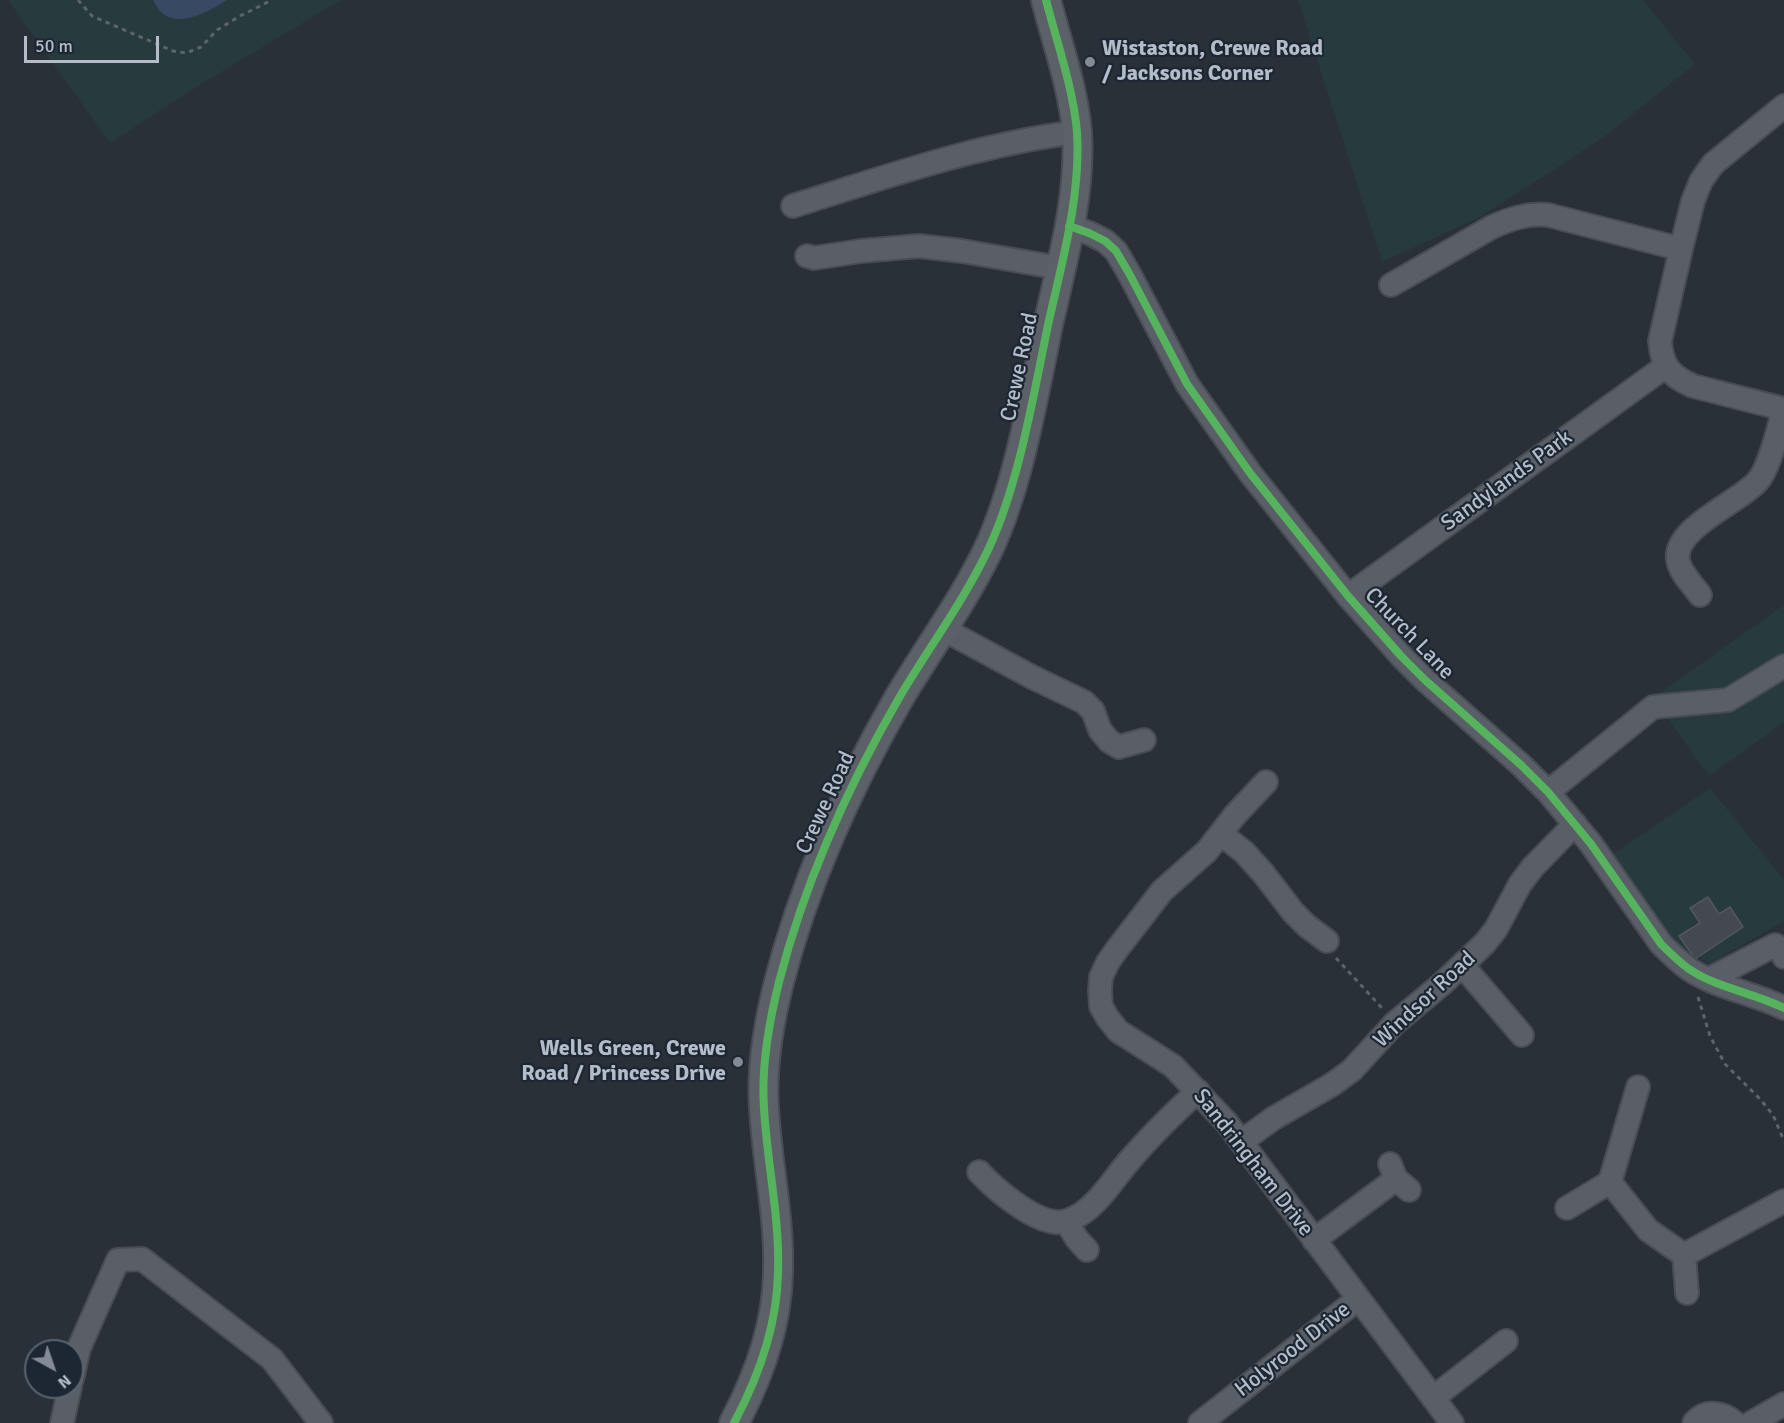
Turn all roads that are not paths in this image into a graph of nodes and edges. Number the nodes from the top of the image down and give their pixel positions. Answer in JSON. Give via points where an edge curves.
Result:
{"nodes":[{"id":1,"x":1046,"y":0,"type":"edge"},
{"id":2,"x":1784,"y":106,"type":"edge"},
{"id":3,"x":1077,"y":132,"type":"junction"},
{"id":4,"x":793,"y":206,"type":"dead end"},
{"id":5,"x":1069,"y":226,"type":"junction"},
{"id":6,"x":1681,"y":249,"type":"junction"},
{"id":7,"x":807,"y":256,"type":"dead end"},
{"id":8,"x":1060,"y":268,"type":"junction"},
{"id":9,"x":1391,"y":285,"type":"dead end"},
{"id":10,"x":1666,"y":366,"type":"junction"},
{"id":11,"x":1784,"y":409,"type":"edge"},
{"id":12,"x":1700,"y":595,"type":"dead end"},
{"id":13,"x":1348,"y":597,"type":"junction"},
{"id":14,"x":943,"y":629,"type":"junction"},
{"id":15,"x":1784,"y":666,"type":"edge"},
{"id":16,"x":1144,"y":740,"type":"dead end"},
{"id":17,"x":1266,"y":783,"type":"dead end"},
{"id":18,"x":1548,"y":792,"type":"junction"},
{"id":19,"x":1575,"y":824,"type":"junction"},
{"id":20,"x":1221,"y":834,"type":"junction"},
{"id":21,"x":1327,"y":941,"type":"road end"},
{"id":22,"x":1784,"y":957,"type":"edge"},
{"id":23,"x":1462,"y":965,"type":"junction"},
{"id":24,"x":1700,"y":974,"type":"junction"},
{"id":25,"x":1784,"y":1008,"type":"edge"},
{"id":26,"x":1522,"y":1035,"type":"dead end"},
{"id":27,"x":1638,"y":1087,"type":"dead end"},
{"id":28,"x":1198,"y":1091,"type":"junction"},
{"id":29,"x":1242,"y":1141,"type":"junction"},
{"id":30,"x":979,"y":1172,"type":"dead end"},
{"id":31,"x":1398,"y":1178,"type":"dead end"},
{"id":32,"x":1611,"y":1182,"type":"junction"},
{"id":33,"x":1784,"y":1201,"type":"edge"},
{"id":34,"x":1567,"y":1208,"type":"dead end"},
{"id":35,"x":1066,"y":1221,"type":"junction"},
{"id":36,"x":1314,"y":1240,"type":"junction"},
{"id":37,"x":1088,"y":1250,"type":"dead end"},
{"id":38,"x":1684,"y":1255,"type":"junction"},
{"id":39,"x":1687,"y":1293,"type":"dead end"},
{"id":40,"x":1358,"y":1299,"type":"junction"},
{"id":41,"x":83,"y":1339,"type":"edge"},
{"id":42,"x":1509,"y":1340,"type":"dead end"},
{"id":43,"x":1433,"y":1398,"type":"junction"},
{"id":44,"x":67,"y":1399,"type":"edge"},
{"id":45,"x":1784,"y":1404,"type":"edge"},
{"id":46,"x":62,"y":1423,"type":"edge"},
{"id":47,"x":321,"y":1423,"type":"edge"},
{"id":48,"x":734,"y":1423,"type":"edge"},
{"id":49,"x":1200,"y":1423,"type":"edge"},
{"id":50,"x":1452,"y":1423,"type":"edge"},
{"id":51,"x":1694,"y":1423,"type":"edge"},
{"id":52,"x":1735,"y":1423,"type":"edge"},
{"id":53,"x":1751,"y":1423,"type":"edge"}],
"edges":[{"from":1,"to":3,"type":"main road","name":"Crewe Road"},
{"from":2,"to":6,"type":"street","via":[[1706,172],[1696,191]]},
{"from":3,"to":4,"type":"street","via":[[967,153]]},
{"from":3,"to":5,"type":"main road","name":"Crewe Road"},
{"from":5,"to":8,"type":"main road","name":"Crewe Road"},
{"from":5,"to":13,"type":"street","name":"Church Lane","via":[[1089,233],[1116,251],[1193,393],[1256,481]]},
{"from":6,"to":9,"type":"street","via":[[1536,214],[1492,227]]},
{"from":6,"to":10,"type":"street","via":[[1660,341]]},
{"from":7,"to":8,"type":"street","via":[[919,246]]},
{"from":8,"to":14,"type":"main road","name":"Crewe Road","via":[[1003,510],[989,548]]},
{"from":10,"to":11,"type":"street","via":[[1676,378],[1693,386]]},
{"from":10,"to":13,"type":"street","name":"Sandylands Park"},
{"from":11,"to":12,"type":"street","via":[[1766,469],[1757,482],[1691,531],[1680,545],[1680,567]]},
{"from":13,"to":18,"type":"street","name":"Church Lane","via":[[1401,657]]},
{"from":14,"to":16,"type":"street","via":[[1084,702],[1093,711],[1100,730],[1119,747]]},
{"from":14,"to":48,"type":"main road","name":"Crewe Road","via":[[840,808],[793,930],[770,1023],[764,1070],[763,1105],[777,1241],[775,1307],[760,1367]]},
{"from":15,"to":18,"type":"street","via":[[1728,700],[1653,707]]},
{"from":17,"to":20,"type":"street","name":"Sandringham Drive"},
{"from":18,"to":19,"type":"street","name":"Church Lane"},
{"from":19,"to":23,"type":"street","name":"Windsor Road","via":[[1533,867],[1496,929]]},
{"from":19,"to":24,"type":"street","name":"Church Lane","via":[[1661,944]]},
{"from":20,"to":21,"type":"street","via":[[1251,859],[1293,912]]},
{"from":20,"to":28,"type":"street","name":"Sandringham Drive","via":[[1207,852],[1162,891],[1101,977],[1101,1006],[1118,1030],[1173,1066]]},
{"from":22,"to":24,"type":"street","via":[[1775,945]]},
{"from":23,"to":26,"type":"street"},
{"from":23,"to":29,"type":"street","name":"Windsor Road","via":[[1333,1084]]},
{"from":24,"to":25,"type":"street","name":"Church Lane"},
{"from":27,"to":32,"type":"street"},
{"from":28,"to":29,"type":"street","name":"Sandringham Drive"},
{"from":28,"to":35,"type":"street","via":[[1140,1148],[1094,1203]]},
{"from":29,"to":36,"type":"street","name":"Sandringham Drive"},
{"from":30,"to":35,"type":"street","via":[[1013,1202],[1037,1216],[1054,1222]]},
{"from":31,"to":36,"type":"street"},
{"from":32,"to":34,"type":"street"},
{"from":32,"to":38,"type":"street","via":[[1648,1230]]},
{"from":33,"to":38,"type":"street"},
{"from":35,"to":37,"type":"street"},
{"from":36,"to":40,"type":"street","name":"Sandringham Drive"},
{"from":38,"to":39,"type":"street"},
{"from":40,"to":43,"type":"street","name":"Sandringham Drive"},
{"from":40,"to":49,"type":"street","name":"Holyrood Drive"},
{"from":41,"to":47,"type":"street","via":[[118,1260],[142,1259],[272,1359]]},
{"from":42,"to":43,"type":"street"},
{"from":43,"to":50,"type":"street","name":"Sandringham Drive"},
{"from":44,"to":46,"type":"street"},
{"from":45,"to":53,"type":"street"},
{"from":51,"to":52,"type":"street","via":[[1706,1414],[1724,1415]]}]}
